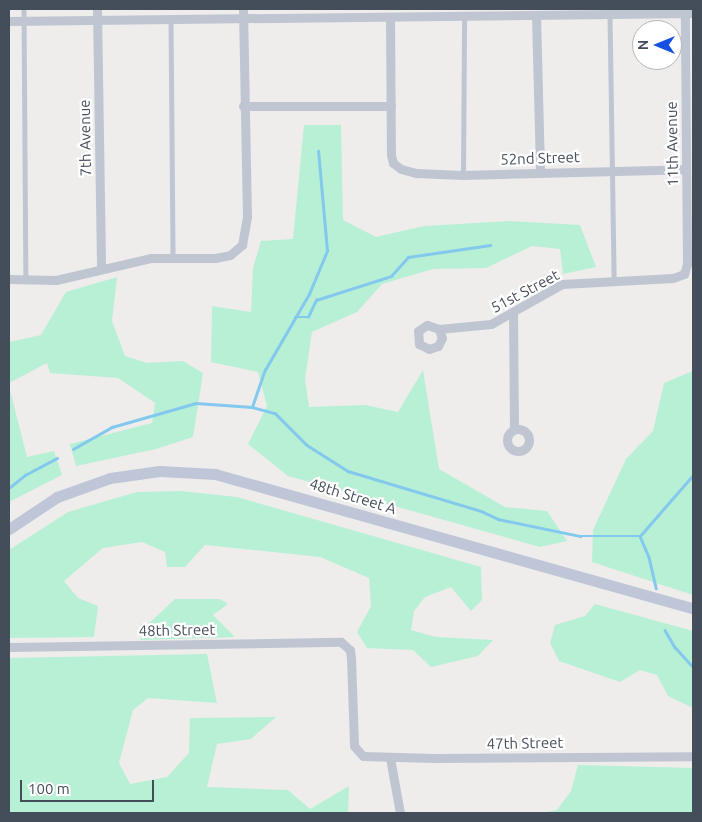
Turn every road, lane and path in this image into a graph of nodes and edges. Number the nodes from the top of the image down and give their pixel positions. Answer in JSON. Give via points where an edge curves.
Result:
{"nodes":[{"id":1,"x":24,"y":9,"type":"edge"},
{"id":2,"x":97,"y":9,"type":"edge"},
{"id":3,"x":244,"y":9,"type":"edge"},
{"id":4,"x":613,"y":13,"type":"edge"},
{"id":5,"x":689,"y":13,"type":"edge"},
{"id":6,"x":464,"y":16,"type":"junction"},
{"id":7,"x":536,"y":16,"type":"junction"},
{"id":8,"x":390,"y":17,"type":"junction"},
{"id":9,"x":244,"y":19,"type":"junction"},
{"id":10,"x":97,"y":20,"type":"junction"},
{"id":11,"x":171,"y":20,"type":"junction"},
{"id":12,"x":9,"y":21,"type":"edge"},
{"id":13,"x":24,"y":21,"type":"junction"},
{"id":14,"x":244,"y":106,"type":"junction"},
{"id":15,"x":391,"y":106,"type":"junction"},
{"id":16,"x":686,"y":169,"type":"junction"},
{"id":17,"x":612,"y":170,"type":"junction"},
{"id":18,"x":540,"y":171,"type":"junction"},
{"id":19,"x":463,"y":174,"type":"junction"},
{"id":20,"x":173,"y":258,"type":"junction"},
{"id":21,"x":100,"y":268,"type":"junction"},
{"id":22,"x":684,"y":274,"type":"joint"},
{"id":23,"x":9,"y":279,"type":"edge"},
{"id":24,"x":26,"y":279,"type":"junction"},
{"id":25,"x":614,"y":279,"type":"junction"},
{"id":26,"x":513,"y":313,"type":"junction"},
{"id":27,"x":439,"y":329,"type":"dead end"},
{"id":28,"x":514,"y":429,"type":"dead end"},
{"id":29,"x":9,"y":528,"type":"edge"},
{"id":30,"x":693,"y":608,"type":"edge"},
{"id":31,"x":9,"y":647,"type":"edge"},
{"id":32,"x":358,"y":754,"type":"joint"},
{"id":33,"x":693,"y":756,"type":"edge"},
{"id":34,"x":390,"y":758,"type":"junction"},
{"id":35,"x":400,"y":813,"type":"edge"}],
"edges":[{"from":1,"to":13,"type":"lane"},
{"from":2,"to":10,"type":"street","name":"7th Avenue"},
{"from":3,"to":9,"type":"street"},
{"from":4,"to":5,"type":"street"},
{"from":4,"to":7,"type":"street"},
{"from":4,"to":17,"type":"lane"},
{"from":5,"to":16,"type":"street","name":"11th Avenue"},
{"from":6,"to":7,"type":"street"},
{"from":6,"to":8,"type":"street"},
{"from":6,"to":19,"type":"lane"},
{"from":7,"to":18,"type":"street"},
{"from":8,"to":9,"type":"street"},
{"from":8,"to":15,"type":"street"},
{"from":9,"to":11,"type":"street"},
{"from":9,"to":14,"type":"street"},
{"from":10,"to":11,"type":"street"},
{"from":10,"to":13,"type":"street"},
{"from":10,"to":21,"type":"street","name":"7th Avenue"},
{"from":11,"to":20,"type":"lane"},
{"from":12,"to":13,"type":"street"},
{"from":13,"to":24,"type":"lane"},
{"from":14,"to":15,"type":"street"},
{"from":14,"to":20,"type":"street","via":[[245,239],[237,250],[215,258]]},
{"from":15,"to":19,"type":"street","name":"52nd Street","via":[[391,155],[396,166],[416,173]]},
{"from":16,"to":17,"type":"street","name":"52nd Street"},
{"from":16,"to":22,"type":"street","name":"11th Avenue","via":[[687,264]]},
{"from":17,"to":18,"type":"street","name":"52nd Street"},
{"from":17,"to":25,"type":"lane"},
{"from":18,"to":19,"type":"street","name":"52nd Street"},
{"from":20,"to":21,"type":"street"},
{"from":21,"to":24,"type":"street","via":[[56,280]]},
{"from":22,"to":25,"type":"street","name":"51st Street","via":[[662,279]]},
{"from":23,"to":24,"type":"street"},
{"from":25,"to":26,"type":"street","name":"51st Street","via":[[562,284]]},
{"from":26,"to":27,"type":"street","name":"51st Street","via":[[482,326]]},
{"from":26,"to":28,"type":"street"},
{"from":29,"to":30,"type":"street","name":"48th Street A","via":[[57,497],[110,478],[160,471],[214,474]]},
{"from":31,"to":32,"type":"street","name":"48th Street","via":[[334,641],[345,644],[351,658],[351,717]]},
{"from":32,"to":34,"type":"street","name":"47th Street"},
{"from":33,"to":34,"type":"street","name":"47th Street"},
{"from":34,"to":35,"type":"street"}]}
